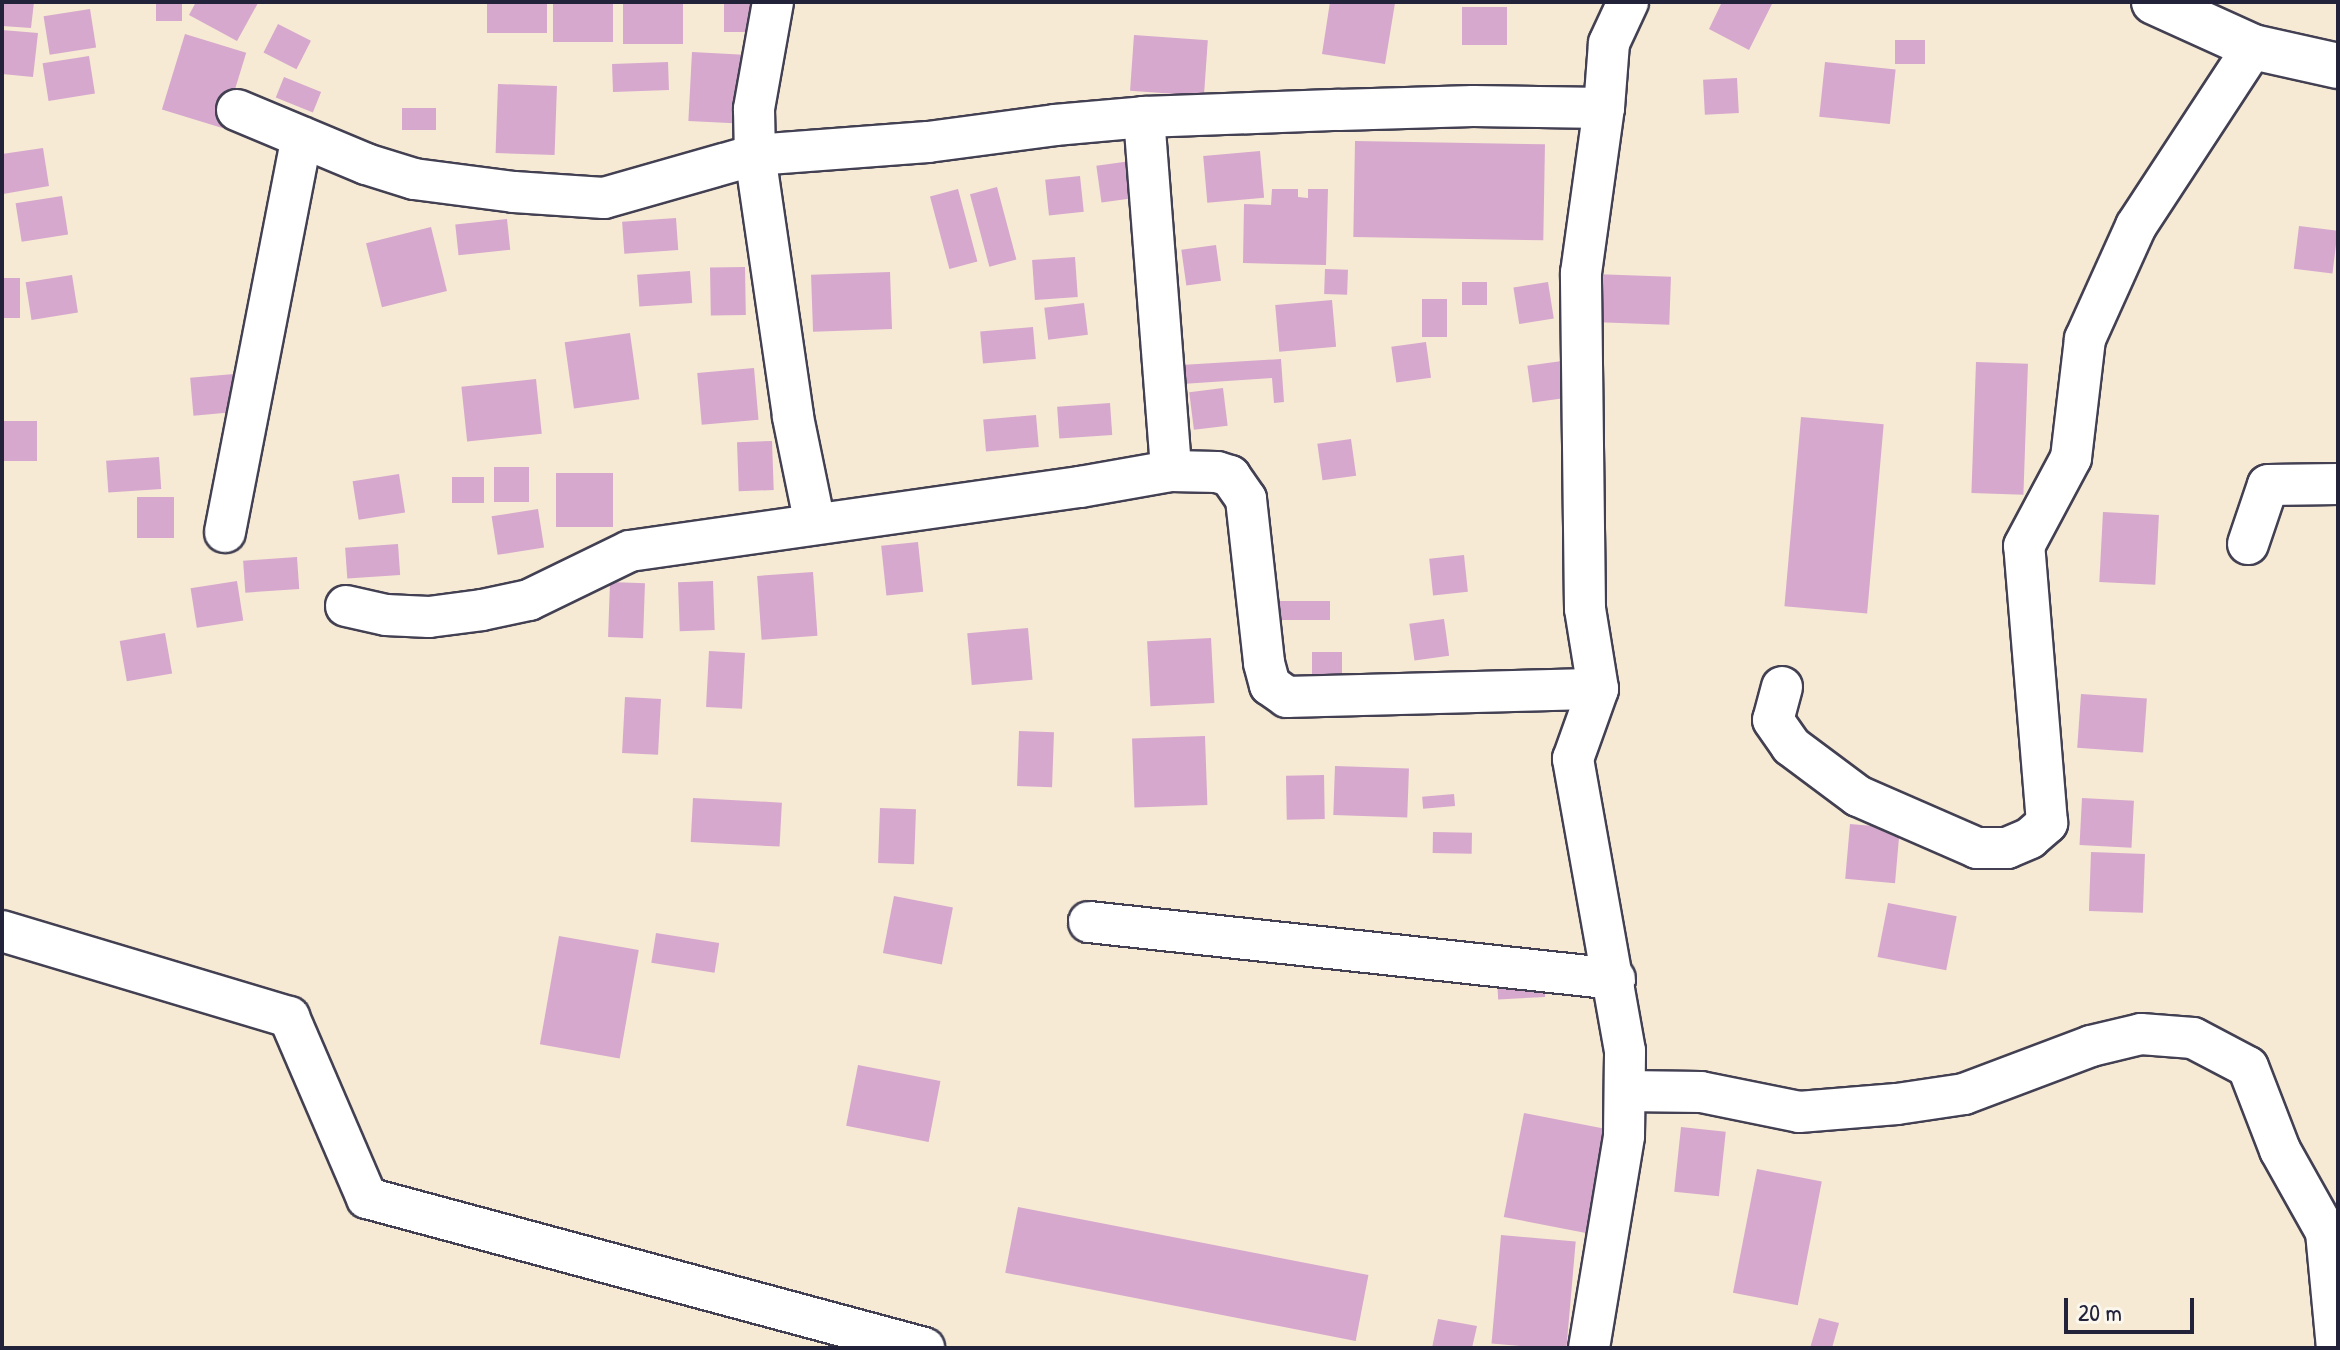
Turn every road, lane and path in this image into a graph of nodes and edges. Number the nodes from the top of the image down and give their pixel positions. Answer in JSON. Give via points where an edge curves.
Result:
{"nodes":[{"id":1,"x":773,"y":2,"type":"edge"},
{"id":2,"x":1628,"y":2,"type":"edge"},
{"id":3,"x":2154,"y":2,"type":"edge"},
{"id":4,"x":2253,"y":47,"type":"junction"},
{"id":5,"x":2338,"y":66,"type":"edge"},
{"id":6,"x":1604,"y":108,"type":"junction"},
{"id":7,"x":237,"y":110,"type":"dead end"},
{"id":8,"x":1144,"y":117,"type":"junction"},
{"id":9,"x":302,"y":137,"type":"junction"},
{"id":10,"x":755,"y":155,"type":"junction"},
{"id":11,"x":1171,"y":471,"type":"junction"},
{"id":12,"x":2338,"y":484,"type":"edge"},
{"id":13,"x":815,"y":524,"type":"junction"},
{"id":14,"x":225,"y":532,"type":"dead end"},
{"id":15,"x":2248,"y":544,"type":"dead end"},
{"id":16,"x":346,"y":606,"type":"dead end"},
{"id":17,"x":1782,"y":687,"type":"dead end"},
{"id":18,"x":1598,"y":689,"type":"junction"},
{"id":19,"x":1089,"y":922,"type":"dead end"},
{"id":20,"x":2,"y":931,"type":"edge"},
{"id":21,"x":1615,"y":979,"type":"junction"},
{"id":22,"x":1625,"y":1091,"type":"junction"},
{"id":23,"x":844,"y":1337,"type":"edge"},
{"id":24,"x":924,"y":1348,"type":"edge"},
{"id":25,"x":1589,"y":1348,"type":"edge"},
{"id":26,"x":2337,"y":1348,"type":"edge"}],
"edges":[{"from":1,"to":10,"type":"street","via":[[754,109]]},
{"from":2,"to":6,"type":"street","via":[[1609,43]]},
{"from":3,"to":4,"type":"street"},
{"from":4,"to":5,"type":"street"},
{"from":4,"to":17,"type":"street","via":[[2136,226],[2085,339],[2071,458],[2024,546],[2047,823],[2007,848],[1977,848],[1858,796],[1791,746],[1773,720]]},
{"from":6,"to":8,"type":"street","via":[[1473,106]]},
{"from":6,"to":18,"type":"street","via":[[1581,273],[1585,609]]},
{"from":7,"to":9,"type":"street"},
{"from":8,"to":10,"type":"street"},
{"from":8,"to":11,"type":"street"},
{"from":9,"to":10,"type":"street","via":[[414,179],[604,198]]},
{"from":9,"to":14,"type":"street"},
{"from":10,"to":13,"type":"street","via":[[788,388]]},
{"from":11,"to":13,"type":"street"},
{"from":11,"to":18,"type":"street","via":[[1217,472],[1241,486],[1257,578],[1264,663],[1270,685],[1287,697]]},
{"from":12,"to":15,"type":"street","via":[[2268,485]]},
{"from":13,"to":16,"type":"street","via":[[630,551],[529,600],[482,610],[429,617]]},
{"from":18,"to":21,"type":"street","via":[[1573,759]]},
{"from":19,"to":21,"type":"street"},
{"from":20,"to":23,"type":"street","via":[[289,1017],[367,1198]]},
{"from":21,"to":22,"type":"street"},
{"from":22,"to":25,"type":"street","via":[[1624,1136]]},
{"from":22,"to":26,"type":"street","via":[[1701,1092],[1799,1112],[1897,1104],[1964,1094],[2091,1046],[2141,1034],[2193,1038],[2248,1067],[2280,1150],[2326,1232]]},
{"from":23,"to":24,"type":"street"}]}
